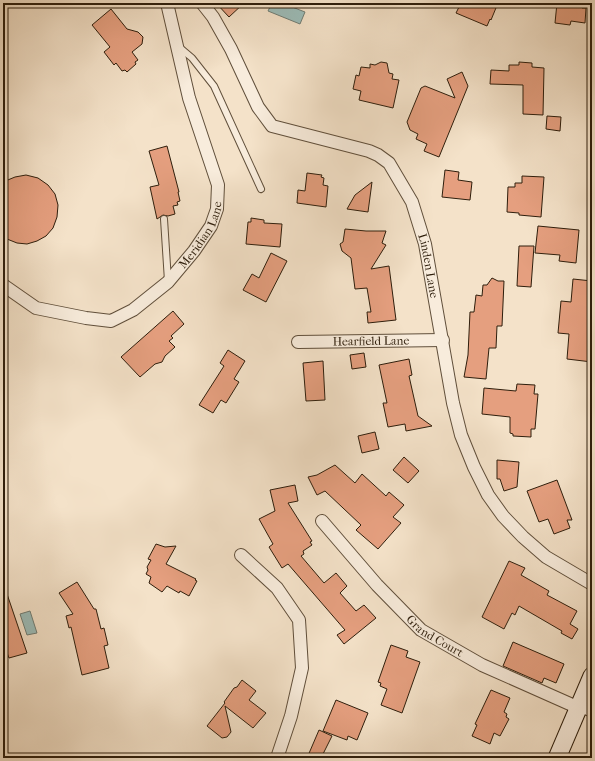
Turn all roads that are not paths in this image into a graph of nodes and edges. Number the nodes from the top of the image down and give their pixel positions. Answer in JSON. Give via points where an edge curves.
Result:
{"nodes":[{"id":1,"x":167,"y":3,"type":"edge"},
{"id":2,"x":202,"y":3,"type":"edge"},
{"id":3,"x":176,"y":44,"type":"junction"},
{"id":4,"x":261,"y":189,"type":"dead end"},
{"id":5,"x":164,"y":219,"type":"dead end"},
{"id":6,"x":168,"y":282,"type":"junction"},
{"id":7,"x":3,"y":285,"type":"edge"},
{"id":8,"x":443,"y":340,"type":"junction"},
{"id":9,"x":298,"y":342,"type":"dead end"},
{"id":10,"x":322,"y":521,"type":"dead end"},
{"id":11,"x":241,"y":555,"type":"dead end"},
{"id":12,"x":592,"y":584,"type":"edge"},
{"id":13,"x":592,"y":676,"type":"edge"},
{"id":14,"x":585,"y":711,"type":"edge"},
{"id":15,"x":277,"y":758,"type":"edge"},
{"id":16,"x":557,"y":758,"type":"edge"}],
"edges":[{"from":1,"to":3,"type":"street","name":"Meridian Lane"},
{"from":2,"to":8,"type":"street","name":"Linden Lane","via":[[214,17],[258,107],[272,126],[369,151],[389,163],[412,202],[425,244]]},
{"from":3,"to":4,"type":"lane","via":[[192,58],[214,86]]},
{"from":3,"to":6,"type":"street","name":"Meridian Lane","via":[[189,98],[218,184],[217,209],[211,226]]},
{"from":5,"to":6,"type":"lane"},
{"from":6,"to":7,"type":"street","name":"Meridian Lane","via":[[133,310],[111,321],[36,308]]},
{"from":8,"to":9,"type":"street","name":"Hearfield Lane"},
{"from":8,"to":12,"type":"street","name":"Linden Lane","via":[[453,403],[461,434],[488,495],[503,516],[546,557]]},
{"from":10,"to":14,"type":"street","name":"Grand Court","via":[[377,585],[421,630],[482,665]]},
{"from":11,"to":15,"type":"street","via":[[277,588],[299,620],[302,668],[292,716]]},
{"from":13,"to":14,"type":"street"},
{"from":14,"to":16,"type":"street"}]}
